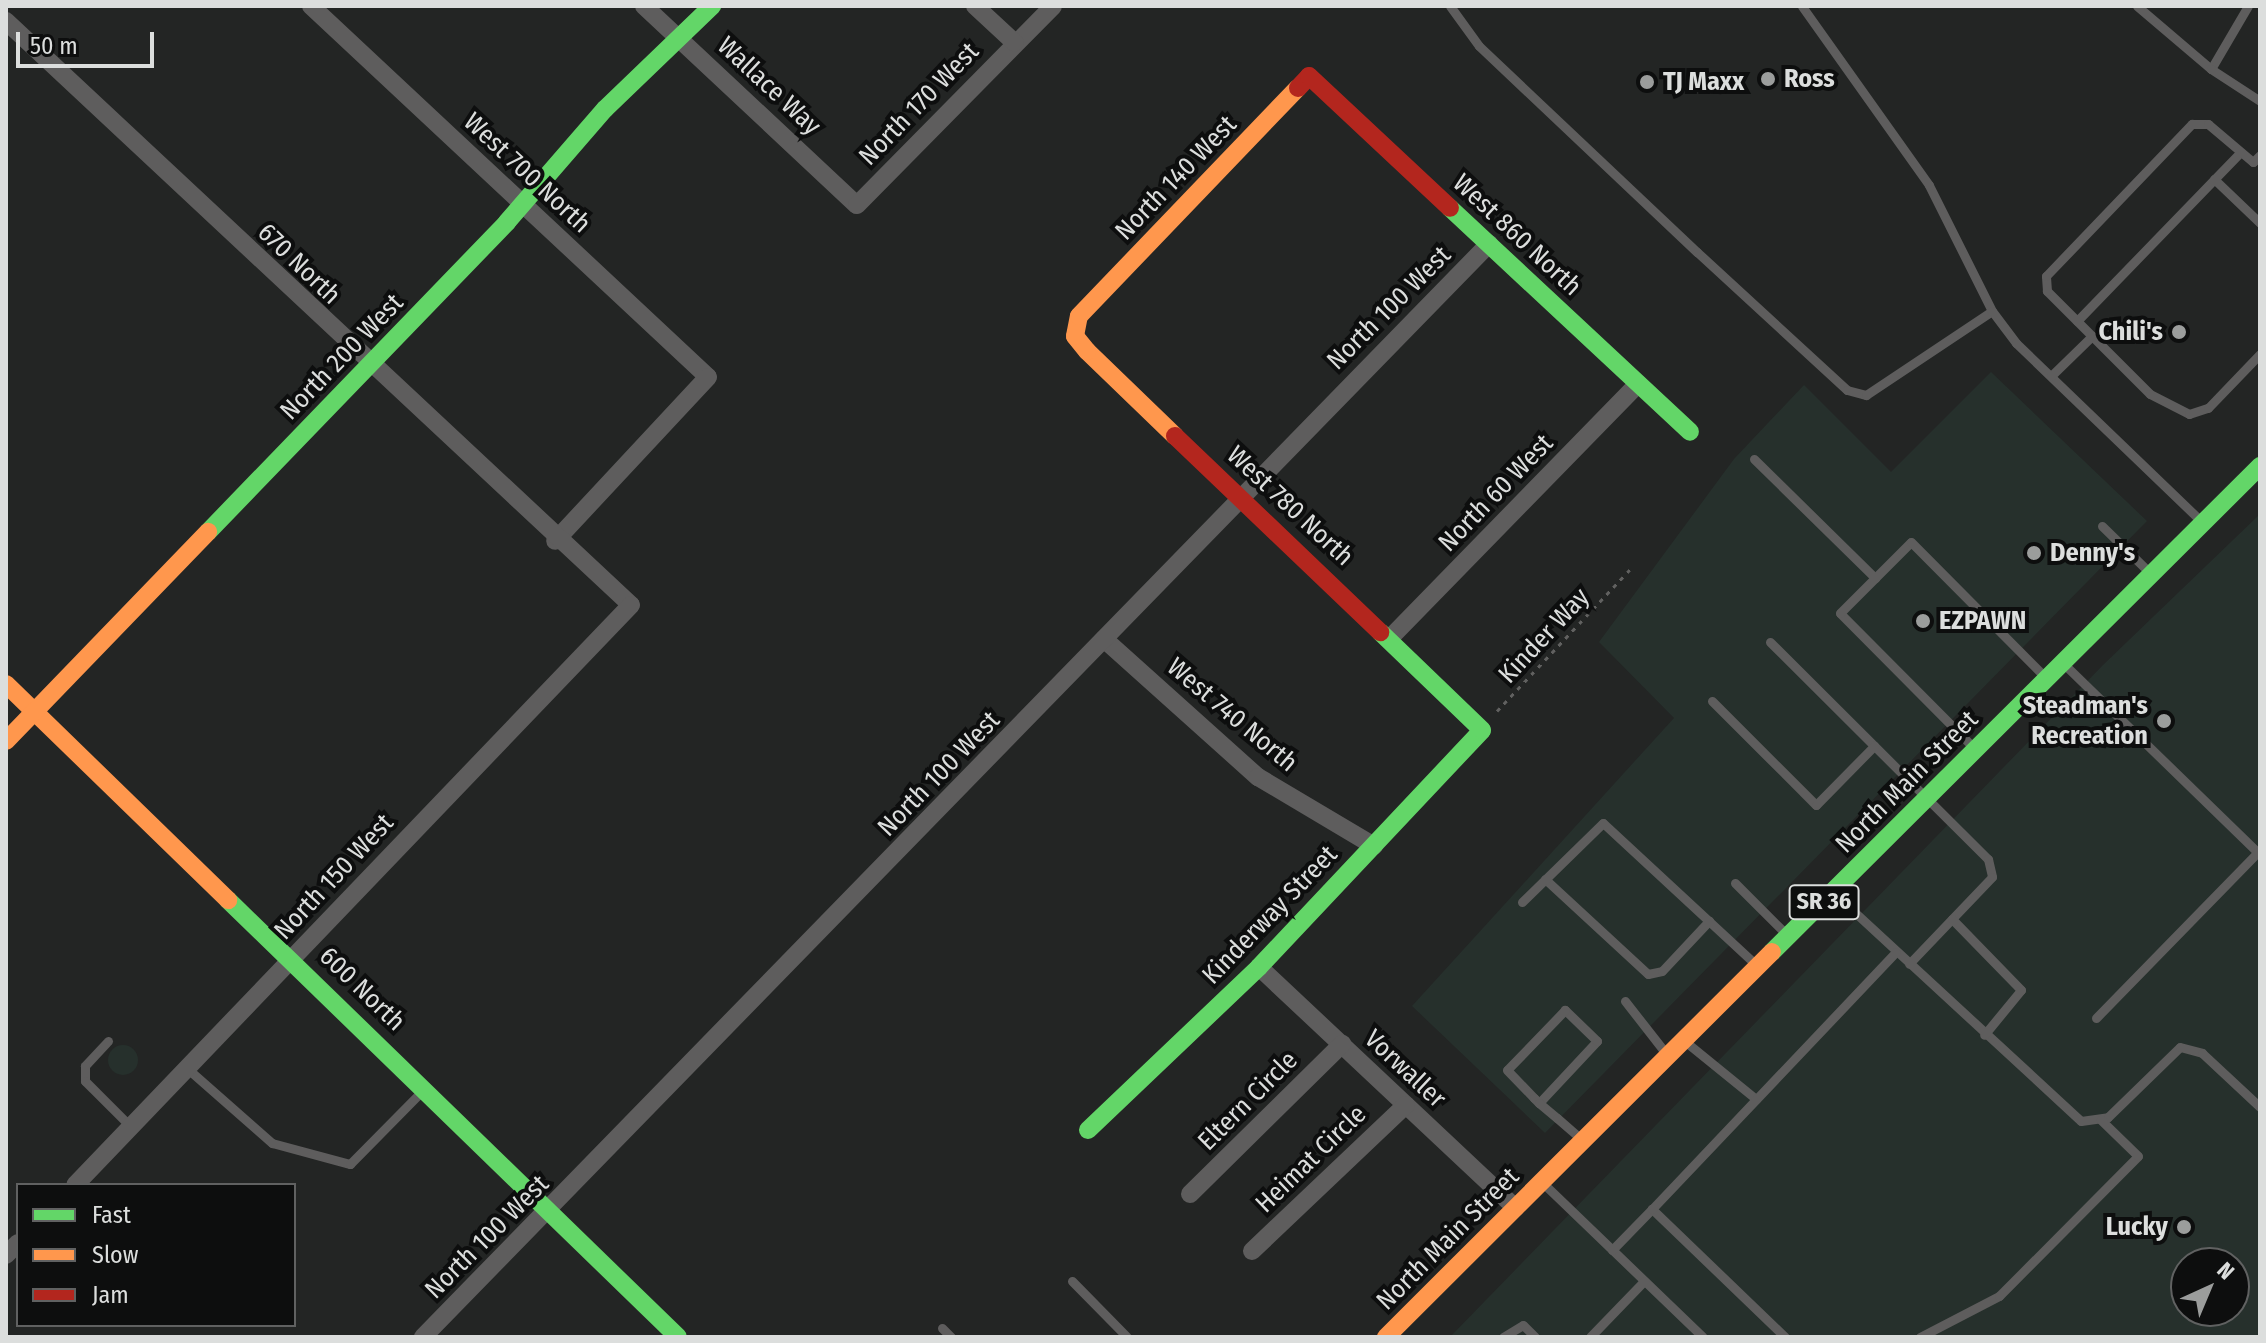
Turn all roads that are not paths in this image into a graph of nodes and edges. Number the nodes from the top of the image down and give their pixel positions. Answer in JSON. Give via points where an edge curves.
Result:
{"nodes":[{"id":1,"x":311,"y":6,"type":"edge"},
{"id":2,"x":644,"y":6,"type":"edge"},
{"id":3,"x":712,"y":6,"type":"edge"},
{"id":4,"x":975,"y":6,"type":"edge"},
{"id":5,"x":1053,"y":6,"type":"edge"},
{"id":6,"x":1450,"y":6,"type":"edge"},
{"id":7,"x":1802,"y":6,"type":"edge"},
{"id":8,"x":2137,"y":6,"type":"edge"},
{"id":9,"x":2248,"y":6,"type":"edge"},
{"id":10,"x":6,"y":21,"type":"edge"},
{"id":11,"x":679,"y":38,"type":"junction"},
{"id":12,"x":1015,"y":43,"type":"junction"},
{"id":13,"x":2211,"y":69,"type":"junction"},
{"id":14,"x":1309,"y":76,"type":"joint"},
{"id":15,"x":2260,"y":101,"type":"edge"},
{"id":16,"x":2241,"y":152,"type":"junction"},
{"id":17,"x":2258,"y":162,"type":"edge"},
{"id":18,"x":2214,"y":179,"type":"junction"},
{"id":19,"x":522,"y":205,"type":"junction"},
{"id":20,"x":857,"y":205,"type":"joint"},
{"id":21,"x":2260,"y":223,"type":"edge"},
{"id":22,"x":1489,"y":244,"type":"junction"},
{"id":23,"x":1992,"y":311,"type":"junction"},
{"id":24,"x":1079,"y":316,"type":"joint"},
{"id":25,"x":2077,"y":321,"type":"junction"},
{"id":26,"x":2092,"y":336,"type":"junction"},
{"id":27,"x":2260,"y":354,"type":"edge"},
{"id":28,"x":369,"y":366,"type":"junction"},
{"id":29,"x":2051,"y":376,"type":"junction"},
{"id":30,"x":1638,"y":384,"type":"junction"},
{"id":31,"x":1690,"y":432,"type":"dead end"},
{"id":32,"x":1754,"y":459,"type":"dead end"},
{"id":33,"x":2260,"y":466,"type":"edge"},
{"id":34,"x":1240,"y":495,"type":"junction"},
{"id":35,"x":2202,"y":523,"type":"junction"},
{"id":36,"x":2102,"y":526,"type":"dead end"},
{"id":37,"x":555,"y":541,"type":"junction"},
{"id":38,"x":2151,"y":574,"type":"junction"},
{"id":39,"x":1875,"y":578,"type":"junction"},
{"id":40,"x":631,"y":605,"type":"joint"},
{"id":41,"x":1391,"y":637,"type":"junction"},
{"id":42,"x":1104,"y":639,"type":"junction"},
{"id":43,"x":1770,"y":642,"type":"dead end"},
{"id":44,"x":2063,"y":663,"type":"junction"},
{"id":45,"x":2047,"y":679,"type":"junction"},
{"id":46,"x":6,"y":684,"type":"edge"},
{"id":47,"x":1712,"y":701,"type":"dead end"},
{"id":48,"x":35,"y":712,"type":"junction"},
{"id":49,"x":1482,"y":730,"type":"joint"},
{"id":50,"x":6,"y":741,"type":"edge"},
{"id":51,"x":1874,"y":746,"type":"junction"},
{"id":52,"x":1976,"y":750,"type":"junction"},
{"id":53,"x":1928,"y":799,"type":"junction"},
{"id":54,"x":1374,"y":846,"type":"junction"},
{"id":55,"x":2259,"y":854,"type":"edge"},
{"id":56,"x":1545,"y":879,"type":"junction"},
{"id":57,"x":1735,"y":883,"type":"dead end"},
{"id":58,"x":1833,"y":893,"type":"junction"},
{"id":59,"x":1522,"y":902,"type":"dead end"},
{"id":60,"x":1952,"y":919,"type":"junction"},
{"id":61,"x":1709,"y":921,"type":"junction"},
{"id":62,"x":1789,"y":937,"type":"junction"},
{"id":63,"x":1896,"y":952,"type":"junction"},
{"id":64,"x":293,"y":959,"type":"junction"},
{"id":65,"x":1909,"y":964,"type":"junction"},
{"id":66,"x":1259,"y":967,"type":"junction"},
{"id":67,"x":1759,"y":968,"type":"junction"},
{"id":68,"x":1625,"y":1001,"type":"dead end"},
{"id":69,"x":2096,"y":1018,"type":"dead end"},
{"id":70,"x":1984,"y":1035,"type":"junction"},
{"id":71,"x":108,"y":1041,"type":"dead end"},
{"id":72,"x":1685,"y":1041,"type":"junction"},
{"id":73,"x":1342,"y":1044,"type":"junction"},
{"id":74,"x":1668,"y":1056,"type":"junction"},
{"id":75,"x":189,"y":1070,"type":"junction"},
{"id":76,"x":426,"y":1086,"type":"junction"},
{"id":77,"x":1756,"y":1099,"type":"junction"},
{"id":78,"x":1539,"y":1103,"type":"junction"},
{"id":79,"x":1406,"y":1105,"type":"junction"},
{"id":80,"x":2260,"y":1107,"type":"edge"},
{"id":81,"x":2101,"y":1120,"type":"junction"},
{"id":82,"x":132,"y":1128,"type":"junction"},
{"id":83,"x":1088,"y":1130,"type":"dead end"},
{"id":84,"x":1583,"y":1141,"type":"junction"},
{"id":85,"x":1542,"y":1182,"type":"junction"},
{"id":86,"x":77,"y":1183,"type":"edge"},
{"id":87,"x":1190,"y":1194,"type":"dead end"},
{"id":88,"x":1516,"y":1208,"type":"junction"},
{"id":89,"x":1652,"y":1209,"type":"junction"},
{"id":90,"x":552,"y":1211,"type":"junction"},
{"id":91,"x":1612,"y":1250,"type":"junction"},
{"id":92,"x":1252,"y":1251,"type":"dead end"},
{"id":93,"x":1072,"y":1281,"type":"dead end"},
{"id":94,"x":1644,"y":1281,"type":"junction"},
{"id":95,"x":942,"y":1328,"type":"dead end"},
{"id":96,"x":423,"y":1337,"type":"edge"},
{"id":97,"x":678,"y":1337,"type":"edge"},
{"id":98,"x":951,"y":1337,"type":"edge"},
{"id":99,"x":1127,"y":1337,"type":"edge"},
{"id":100,"x":1386,"y":1337,"type":"edge"},
{"id":101,"x":1503,"y":1337,"type":"edge"},
{"id":102,"x":1535,"y":1337,"type":"edge"},
{"id":103,"x":1590,"y":1337,"type":"edge"},
{"id":104,"x":1703,"y":1337,"type":"edge"},
{"id":105,"x":1785,"y":1337,"type":"edge"},
{"id":106,"x":1920,"y":1337,"type":"edge"}],
"edges":[{"from":1,"to":19,"type":"street","name":"West 700 North"},
{"from":2,"to":11,"type":"street","name":"Wallace Way"},
{"from":3,"to":11,"type":"main road","name":"North 200 West"},
{"from":4,"to":12,"type":"street"},
{"from":5,"to":12,"type":"street","name":"North 170 West"},
{"from":6,"to":23,"type":"lane","via":[[1479,46],[1847,390],[1866,395]]},
{"from":7,"to":23,"type":"lane","via":[[1929,185]]},
{"from":8,"to":13,"type":"lane"},
{"from":9,"to":13,"type":"lane"},
{"from":10,"to":28,"type":"street","name":"670 North"},
{"from":11,"to":19,"type":"main road","name":"North 200 West","via":[[605,109]]},
{"from":11,"to":20,"type":"street","name":"Wallace Way"},
{"from":12,"to":20,"type":"street","name":"North 170 West"},
{"from":13,"to":15,"type":"lane"},
{"from":14,"to":22,"type":"main road","name":"West 860 North"},
{"from":14,"to":24,"type":"main road","name":"North 140 West"},
{"from":16,"to":17,"type":"lane"},
{"from":16,"to":18,"type":"lane"},
{"from":16,"to":25,"type":"lane","via":[[2208,124],[2192,124],[2046,276],[2047,291]]},
{"from":18,"to":21,"type":"lane"},
{"from":18,"to":25,"type":"lane"},
{"from":19,"to":28,"type":"main road","name":"North 200 West"},
{"from":19,"to":37,"type":"street","name":"West 700 North","via":[[708,377]]},
{"from":22,"to":30,"type":"main road","name":"West 860 North"},
{"from":22,"to":34,"type":"street","name":"North 100 West"},
{"from":23,"to":29,"type":"lane"},
{"from":24,"to":34,"type":"main road","name":"West 780 North","via":[[1075,336],[1087,351]]},
{"from":25,"to":26,"type":"lane"},
{"from":26,"to":27,"type":"lane","via":[[2150,394],[2189,414],[2208,408]]},
{"from":26,"to":29,"type":"lane"},
{"from":28,"to":37,"type":"street","name":"670 North"},
{"from":28,"to":48,"type":"main road","name":"North 200 West"},
{"from":29,"to":35,"type":"lane"},
{"from":30,"to":31,"type":"main road","name":"West 860 North"},
{"from":30,"to":41,"type":"street","name":"North 60 West"},
{"from":32,"to":39,"type":"lane"},
{"from":33,"to":35,"type":"main road","name":"North Main Street","number":"SR 36"},
{"from":34,"to":41,"type":"main road","name":"West 780 North"},
{"from":34,"to":42,"type":"street","name":"North 100 West"},
{"from":35,"to":38,"type":"main road","name":"North Main Street","number":"SR 36"},
{"from":36,"to":38,"type":"lane"},
{"from":37,"to":40,"type":"street","name":"670 North"},
{"from":38,"to":44,"type":"main road","name":"North Main Street","number":"SR 36"},
{"from":39,"to":45,"type":"lane","via":[[1911,542]]},
{"from":39,"to":52,"type":"lane","via":[[1840,613]]},
{"from":40,"to":64,"type":"street","name":"North 150 West"},
{"from":41,"to":49,"type":"main road","name":"West 780 North"},
{"from":42,"to":54,"type":"street","name":"West 740 North","via":[[1258,777]]},
{"from":42,"to":90,"type":"street","name":"North 100 West"},
{"from":43,"to":51,"type":"lane"},
{"from":44,"to":45,"type":"main road","name":"North Main Street","number":"SR 36"},
{"from":44,"to":55,"type":"lane"},
{"from":45,"to":52,"type":"main road","name":"North Main Street","number":"SR 36"},
{"from":46,"to":48,"type":"main road","name":"600 North"},
{"from":47,"to":51,"type":"lane","via":[[1816,805]]},
{"from":48,"to":50,"type":"main road","name":"North 200 West"},
{"from":48,"to":64,"type":"main road","name":"600 North"},
{"from":49,"to":54,"type":"main road","name":"Kinderway Street"},
{"from":51,"to":53,"type":"lane"},
{"from":52,"to":53,"type":"main road","name":"North Main Street","number":"SR 36"},
{"from":53,"to":58,"type":"main road","name":"North Main Street","number":"SR 36"},
{"from":53,"to":60,"type":"lane","via":[[1988,859],[1992,877]]},
{"from":54,"to":66,"type":"main road","name":"Kinderway Street"},
{"from":55,"to":69,"type":"lane"},
{"from":56,"to":59,"type":"lane"},
{"from":56,"to":61,"type":"lane","via":[[1648,974],[1662,971]]},
{"from":56,"to":61,"type":"lane","via":[[1603,823]]},
{"from":57,"to":62,"type":"lane"},
{"from":58,"to":62,"type":"main road","name":"North Main Street","number":"SR 36"},
{"from":58,"to":63,"type":"lane"},
{"from":60,"to":65,"type":"lane"},
{"from":60,"to":70,"type":"lane","via":[[2021,990]]},
{"from":61,"to":67,"type":"lane"},
{"from":62,"to":67,"type":"main road","name":"North Main Street","number":"SR 36"},
{"from":63,"to":65,"type":"lane"},
{"from":63,"to":77,"type":"lane"},
{"from":64,"to":75,"type":"street","name":"North 150 West"},
{"from":64,"to":76,"type":"main road","name":"600 North"},
{"from":65,"to":70,"type":"lane"},
{"from":66,"to":73,"type":"street","name":"Vorwaller"},
{"from":66,"to":83,"type":"main road","name":"Kinderway Street"},
{"from":67,"to":72,"type":"main road","name":"North Main Street","number":"SR 36"},
{"from":68,"to":74,"type":"lane"},
{"from":70,"to":81,"type":"lane","via":[[2070,1115]]},
{"from":71,"to":82,"type":"lane","via":[[85,1066],[85,1081]]},
{"from":72,"to":74,"type":"main road","name":"North Main Street","number":"SR 36"},
{"from":72,"to":77,"type":"lane"},
{"from":73,"to":79,"type":"street","name":"Vorwaller"},
{"from":73,"to":87,"type":"street","name":"Eltern Circle"},
{"from":74,"to":84,"type":"main road","name":"North Main Street","number":"SR 36"},
{"from":75,"to":76,"type":"lane","via":[[272,1143],[350,1164]]},
{"from":75,"to":82,"type":"street","name":"North 150 West"},
{"from":76,"to":90,"type":"main road","name":"600 North"},
{"from":77,"to":89,"type":"lane"},
{"from":78,"to":78,"type":"lane","via":[[1507,1070],[1565,1010],[1597,1041]]},
{"from":78,"to":84,"type":"lane"},
{"from":79,"to":88,"type":"street","name":"Vorwaller"},
{"from":79,"to":92,"type":"street","name":"Heimat Circle"},
{"from":80,"to":81,"type":"lane","via":[[2202,1053],[2180,1047]]},
{"from":81,"to":106,"type":"lane","via":[[2138,1156],[1999,1296]]},
{"from":82,"to":86,"type":"street","name":"North 150 West"},
{"from":84,"to":85,"type":"main road","name":"North Main Street","number":"SR 36"},
{"from":85,"to":88,"type":"main road","name":"North Main Street","number":"SR 36"},
{"from":85,"to":91,"type":"lane"},
{"from":88,"to":100,"type":"main road","name":"North Main Street","number":"SR 36"},
{"from":89,"to":91,"type":"lane"},
{"from":89,"to":105,"type":"lane"},
{"from":90,"to":96,"type":"street","name":"North 100 West"},
{"from":90,"to":97,"type":"main road","name":"600 North"},
{"from":91,"to":94,"type":"lane"},
{"from":93,"to":99,"type":"lane"},
{"from":94,"to":103,"type":"lane"},
{"from":94,"to":104,"type":"lane"},
{"from":95,"to":98,"type":"lane"},
{"from":101,"to":102,"type":"lane","via":[[1523,1325]]}]}
